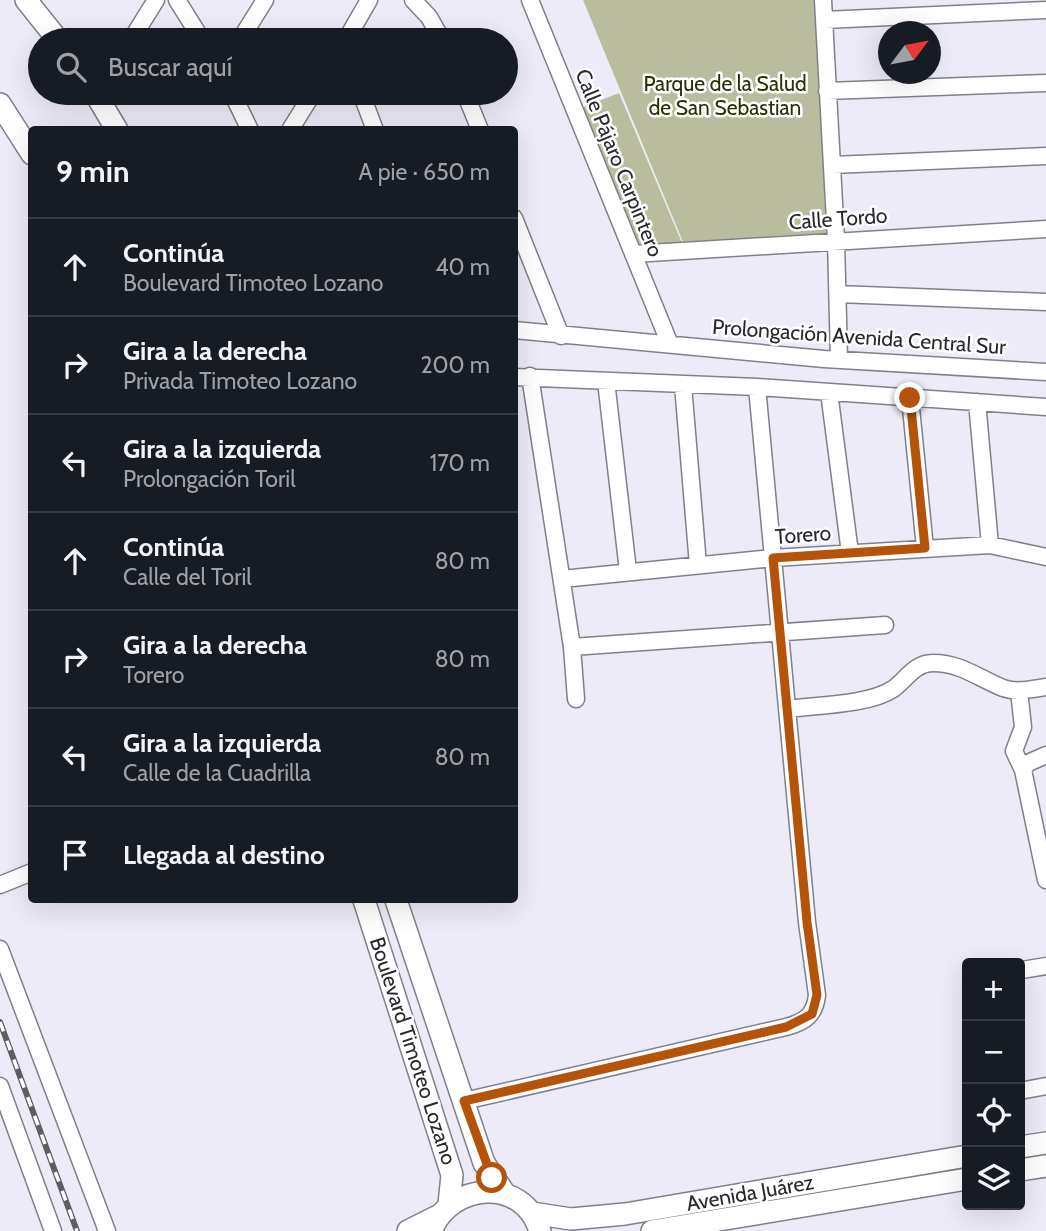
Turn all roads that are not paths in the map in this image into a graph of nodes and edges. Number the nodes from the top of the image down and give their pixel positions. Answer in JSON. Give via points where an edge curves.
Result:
{"nodes":[{"id":1,"x":26,"y":0,"type":"edge"},
{"id":2,"x":156,"y":0,"type":"edge"},
{"id":3,"x":177,"y":0,"type":"edge"},
{"id":4,"x":265,"y":0,"type":"edge"},
{"id":5,"x":369,"y":0,"type":"edge"},
{"id":6,"x":413,"y":0,"type":"edge"},
{"id":7,"x":530,"y":0,"type":"edge"},
{"id":8,"x":823,"y":0,"type":"edge"},
{"id":9,"x":1046,"y":10,"type":"edge"},
{"id":10,"x":824,"y":20,"type":"junction"},
{"id":11,"x":48,"y":28,"type":"edge"},
{"id":12,"x":138,"y":28,"type":"edge"},
{"id":13,"x":194,"y":28,"type":"edge"},
{"id":14,"x":248,"y":28,"type":"edge"},
{"id":15,"x":353,"y":28,"type":"edge"},
{"id":16,"x":435,"y":28,"type":"edge"},
{"id":17,"x":1046,"y":83,"type":"edge"},
{"id":18,"x":827,"y":91,"type":"junction"},
{"id":19,"x":0,"y":104,"type":"edge"},
{"id":20,"x":103,"y":105,"type":"edge"},
{"id":21,"x":238,"y":105,"type":"edge"},
{"id":22,"x":306,"y":105,"type":"edge"},
{"id":23,"x":366,"y":105,"type":"edge"},
{"id":24,"x":470,"y":105,"type":"edge"},
{"id":25,"x":115,"y":126,"type":"edge"},
{"id":26,"x":248,"y":126,"type":"edge"},
{"id":27,"x":292,"y":126,"type":"edge"},
{"id":28,"x":373,"y":126,"type":"edge"},
{"id":29,"x":478,"y":126,"type":"edge"},
{"id":30,"x":28,"y":147,"type":"edge"},
{"id":31,"x":1046,"y":156,"type":"edge"},
{"id":32,"x":832,"y":165,"type":"junction"},
{"id":33,"x":518,"y":228,"type":"edge"},
{"id":34,"x":1046,"y":229,"type":"edge"},
{"id":35,"x":836,"y":240,"type":"junction"},
{"id":36,"x":633,"y":254,"type":"junction"},
{"id":37,"x":838,"y":294,"type":"junction"},
{"id":38,"x":1046,"y":302,"type":"edge"},
{"id":39,"x":518,"y":331,"type":"edge"},
{"id":40,"x":561,"y":336,"type":"junction"},
{"id":41,"x":669,"y":342,"type":"junction"},
{"id":42,"x":839,"y":359,"type":"junction"},
{"id":43,"x":1046,"y":372,"type":"edge"},
{"id":44,"x":522,"y":377,"type":"edge"},
{"id":45,"x":606,"y":381,"type":"junction"},
{"id":46,"x":683,"y":385,"type":"junction"},
{"id":47,"x":757,"y":387,"type":"junction"},
{"id":48,"x":830,"y":391,"type":"junction"},
{"id":49,"x":910,"y":398,"type":"junction"},
{"id":50,"x":977,"y":402,"type":"junction"},
{"id":51,"x":1046,"y":407,"type":"edge"},
{"id":52,"x":990,"y":545,"type":"junction"},
{"id":53,"x":925,"y":548,"type":"junction"},
{"id":54,"x":850,"y":553,"type":"junction"},
{"id":55,"x":1046,"y":557,"type":"edge"},
{"id":56,"x":773,"y":558,"type":"junction"},
{"id":57,"x":698,"y":565,"type":"junction"},
{"id":58,"x":628,"y":571,"type":"junction"},
{"id":59,"x":562,"y":579,"type":"junction"},
{"id":60,"x":886,"y":625,"type":"dead end"},
{"id":61,"x":779,"y":631,"type":"junction"},
{"id":62,"x":572,"y":647,"type":"junction"},
{"id":63,"x":1046,"y":687,"type":"edge"},
{"id":64,"x":1019,"y":691,"type":"junction"},
{"id":65,"x":576,"y":699,"type":"dead end"},
{"id":66,"x":787,"y":709,"type":"junction"},
{"id":67,"x":1046,"y":755,"type":"edge"},
{"id":68,"x":1023,"y":771,"type":"junction"},
{"id":69,"x":1045,"y":870,"type":"edge"},
{"id":70,"x":28,"y":874,"type":"edge"},
{"id":71,"x":0,"y":885,"type":"edge"},
{"id":72,"x":365,"y":903,"type":"edge"},
{"id":73,"x":397,"y":903,"type":"edge"},
{"id":74,"x":0,"y":949,"type":"edge"},
{"id":75,"x":1046,"y":966,"type":"edge"},
{"id":76,"x":1025,"y":970,"type":"edge"},
{"id":77,"x":0,"y":1086,"type":"edge"},
{"id":78,"x":1046,"y":1086,"type":"edge"},
{"id":79,"x":1025,"y":1090,"type":"dead end"},
{"id":80,"x":464,"y":1101,"type":"junction"},
{"id":81,"x":1046,"y":1143,"type":"edge"},
{"id":82,"x":1025,"y":1146,"type":"edge"},
{"id":83,"x":962,"y":1157,"type":"edge"},
{"id":84,"x":1046,"y":1166,"type":"edge"},
{"id":85,"x":1025,"y":1169,"type":"edge"},
{"id":86,"x":962,"y":1180,"type":"edge"},
{"id":87,"x":505,"y":1194,"type":"junction"},
{"id":88,"x":439,"y":1217,"type":"edge"},
{"id":89,"x":536,"y":1222,"type":"edge"},
{"id":90,"x":54,"y":1231,"type":"edge"},
{"id":91,"x":107,"y":1231,"type":"edge"},
{"id":92,"x":408,"y":1231,"type":"edge"},
{"id":93,"x":652,"y":1231,"type":"edge"}],
"edges":[{"from":1,"to":11,"type":"main road"},
{"from":2,"to":12,"type":"street"},
{"from":3,"to":13,"type":"street"},
{"from":4,"to":14,"type":"street"},
{"from":5,"to":15,"type":"street"},
{"from":6,"to":16,"type":"street"},
{"from":7,"to":36,"type":"street","name":"Calle Pájaro Carpintero"},
{"from":8,"to":10,"type":"street"},
{"from":9,"to":10,"type":"street"},
{"from":10,"to":18,"type":"street"},
{"from":17,"to":18,"type":"street"},
{"from":18,"to":32,"type":"street"},
{"from":19,"to":30,"type":"main road"},
{"from":20,"to":25,"type":"main road"},
{"from":21,"to":26,"type":"street"},
{"from":22,"to":27,"type":"street"},
{"from":23,"to":28,"type":"street"},
{"from":24,"to":29,"type":"street"},
{"from":31,"to":32,"type":"street"},
{"from":32,"to":35,"type":"street"},
{"from":33,"to":40,"type":"street"},
{"from":34,"to":35,"type":"street","name":"Calle Tordo"},
{"from":35,"to":36,"type":"street","name":"Calle Tordo"},
{"from":35,"to":37,"type":"street"},
{"from":36,"to":41,"type":"street","name":"Calle Pájaro Carpintero"},
{"from":37,"to":38,"type":"street"},
{"from":37,"to":42,"type":"street"},
{"from":39,"to":40,"type":"street","name":"Prolongación Avenida Central Sur"},
{"from":40,"to":41,"type":"street","name":"Prolongación Avenida Central Sur"},
{"from":41,"to":42,"type":"street","name":"Prolongación Avenida Central Sur"},
{"from":42,"to":43,"type":"street","name":"Prolongación Avenida Central Sur"},
{"from":44,"to":45,"type":"street"},
{"from":44,"to":59,"type":"street"},
{"from":45,"to":46,"type":"street"},
{"from":45,"to":58,"type":"street"},
{"from":46,"to":47,"type":"street"},
{"from":46,"to":57,"type":"street"},
{"from":47,"to":48,"type":"street"},
{"from":47,"to":56,"type":"street"},
{"from":48,"to":49,"type":"street"},
{"from":48,"to":54,"type":"street"},
{"from":49,"to":50,"type":"street"},
{"from":49,"to":53,"type":"street"},
{"from":50,"to":51,"type":"street"},
{"from":50,"to":52,"type":"street"},
{"from":52,"to":53,"type":"street","name":"Torero"},
{"from":52,"to":55,"type":"street","name":"Torero"},
{"from":53,"to":54,"type":"street","name":"Torero"},
{"from":54,"to":56,"type":"street","name":"Torero"},
{"from":56,"to":57,"type":"street","name":"Torero"},
{"from":56,"to":61,"type":"street"},
{"from":57,"to":58,"type":"street","name":"Torero"},
{"from":58,"to":59,"type":"street","name":"Torero"},
{"from":59,"to":62,"type":"street"},
{"from":60,"to":61,"type":"street"},
{"from":61,"to":62,"type":"street"},
{"from":61,"to":66,"type":"street"},
{"from":62,"to":65,"type":"street"},
{"from":63,"to":64,"type":"street"},
{"from":64,"to":66,"type":"street","via":[[970,669],[931,663],[913,670],[886,693]]},
{"from":64,"to":68,"type":"street","via":[[1023,727],[1014,751]]},
{"from":66,"to":80,"type":"street","via":[[817,995],[812,1014],[786,1027]]},
{"from":67,"to":68,"type":"street","via":[[1028,763]]},
{"from":68,"to":69,"type":"street"},
{"from":70,"to":71,"type":"street"},
{"from":72,"to":88,"type":"main road","name":"Boulevard Timoteo Lozano","via":[[452,1175],[453,1189]]},
{"from":73,"to":80,"type":"main road","name":"Boulevard Timoteo Lozano"},
{"from":74,"to":91,"type":"street"},
{"from":75,"to":76,"type":"street"},
{"from":77,"to":90,"type":"street"},
{"from":78,"to":79,"type":"street"},
{"from":80,"to":87,"type":"main road","name":"Boulevard Timoteo Lozano","via":[[484,1163]]},
{"from":81,"to":82,"type":"main road"},
{"from":83,"to":89,"type":"main road","name":"Avenida Juárez","via":[[625,1214]]},
{"from":84,"to":85,"type":"main road"},
{"from":86,"to":93,"type":"main road","name":"Avenida Juárez"},
{"from":87,"to":88,"type":"main road","via":[[475,1191]]},
{"from":87,"to":89,"type":"main road","name":"Boulevard Timoteo Lozano"},
{"from":88,"to":92,"type":"main road"}]}
